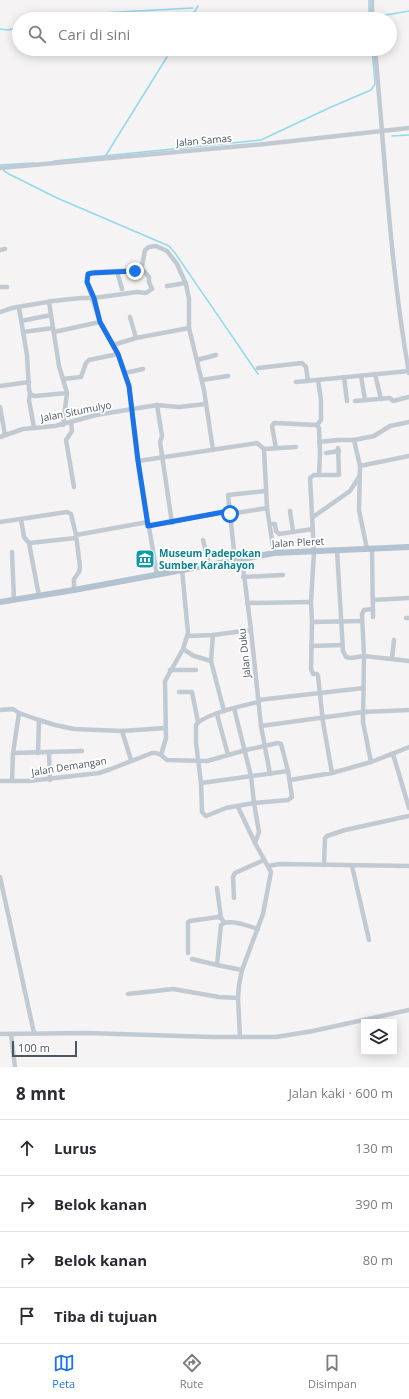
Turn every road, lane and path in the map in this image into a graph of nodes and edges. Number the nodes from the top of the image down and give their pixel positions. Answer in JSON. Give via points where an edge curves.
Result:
{"nodes":[{"id":1,"x":372,"y":0,"type":"edge"},
{"id":2,"x":372,"y":12,"type":"edge"},
{"id":3,"x":376,"y":56,"type":"edge"},
{"id":4,"x":409,"y":128,"type":"edge"},
{"id":5,"x":382,"y":130,"type":"junction"},
{"id":6,"x":0,"y":168,"type":"edge"},
{"id":7,"x":142,"y":269,"type":"junction"},
{"id":8,"x":117,"y":272,"type":"junction"},
{"id":9,"x":186,"y":283,"type":"junction"},
{"id":10,"x":167,"y":286,"type":"dead end"},
{"id":11,"x":0,"y":287,"type":"edge"},
{"id":12,"x":7,"y":287,"type":"dead end"},
{"id":13,"x":122,"y":289,"type":"dead end"},
{"id":14,"x":94,"y":298,"type":"junction"},
{"id":15,"x":49,"y":302,"type":"junction"},
{"id":16,"x":19,"y":308,"type":"junction"},
{"id":17,"x":0,"y":312,"type":"edge"},
{"id":18,"x":51,"y":315,"type":"junction"},
{"id":19,"x":130,"y":317,"type":"dead end"},
{"id":20,"x":21,"y":321,"type":"junction"},
{"id":21,"x":100,"y":322,"type":"junction"},
{"id":22,"x":189,"y":328,"type":"junction"},
{"id":23,"x":53,"y":330,"type":"junction"},
{"id":24,"x":23,"y":332,"type":"junction"},
{"id":25,"x":136,"y":338,"type":"junction"},
{"id":26,"x":113,"y":345,"type":"junction"},
{"id":27,"x":118,"y":354,"type":"junction"},
{"id":28,"x":216,"y":355,"type":"dead end"},
{"id":29,"x":197,"y":360,"type":"junction"},
{"id":30,"x":258,"y":368,"type":"dead end"},
{"id":31,"x":143,"y":369,"type":"dead end"},
{"id":32,"x":409,"y":372,"type":"edge"},
{"id":33,"x":125,"y":373,"type":"junction"},
{"id":34,"x":375,"y":374,"type":"junction"},
{"id":35,"x":228,"y":376,"type":"dead end"},
{"id":36,"x":361,"y":376,"type":"junction"},
{"id":37,"x":344,"y":377,"type":"junction"},
{"id":38,"x":63,"y":379,"type":"junction"},
{"id":39,"x":202,"y":380,"type":"junction"},
{"id":40,"x":318,"y":380,"type":"junction"},
{"id":41,"x":308,"y":381,"type":"junction"},
{"id":42,"x":29,"y":382,"type":"junction"},
{"id":43,"x":296,"y":382,"type":"dead end"},
{"id":44,"x":0,"y":386,"type":"edge"},
{"id":45,"x":30,"y":392,"type":"junction"},
{"id":46,"x":67,"y":393,"type":"junction"},
{"id":47,"x":409,"y":398,"type":"edge"},
{"id":48,"x":381,"y":399,"type":"junction"},
{"id":49,"x":365,"y":400,"type":"junction"},
{"id":50,"x":347,"y":401,"type":"dead end"},
{"id":51,"x":355,"y":401,"type":"dead end"},
{"id":52,"x":206,"y":404,"type":"junction"},
{"id":53,"x":157,"y":405,"type":"junction"},
{"id":54,"x":0,"y":407,"type":"edge"},
{"id":55,"x":132,"y":409,"type":"junction"},
{"id":56,"x":71,"y":422,"type":"junction"},
{"id":57,"x":409,"y":422,"type":"edge"},
{"id":58,"x":63,"y":424,"type":"junction"},
{"id":59,"x":317,"y":425,"type":"junction"},
{"id":60,"x":34,"y":428,"type":"junction"},
{"id":61,"x":5,"y":435,"type":"junction"},
{"id":62,"x":0,"y":437,"type":"edge"},
{"id":63,"x":354,"y":440,"type":"junction"},
{"id":64,"x":319,"y":442,"type":"junction"},
{"id":65,"x":276,"y":448,"type":"junction"},
{"id":66,"x":296,"y":448,"type":"dead end"},
{"id":67,"x":264,"y":449,"type":"junction"},
{"id":68,"x":213,"y":450,"type":"junction"},
{"id":69,"x":326,"y":453,"type":"dead end"},
{"id":70,"x":409,"y":456,"type":"edge"},
{"id":71,"x":163,"y":458,"type":"junction"},
{"id":72,"x":138,"y":461,"type":"junction"},
{"id":73,"x":360,"y":466,"type":"junction"},
{"id":74,"x":319,"y":475,"type":"junction"},
{"id":75,"x":360,"y":475,"type":"junction"},
{"id":76,"x":74,"y":487,"type":"dead end"},
{"id":77,"x":266,"y":491,"type":"junction"},
{"id":78,"x":267,"y":508,"type":"junction"},
{"id":79,"x":290,"y":511,"type":"dead end"},
{"id":80,"x":229,"y":512,"type":"junction"},
{"id":81,"x":313,"y":517,"type":"junction"},
{"id":82,"x":21,"y":519,"type":"junction"},
{"id":83,"x":0,"y":522,"type":"edge"},
{"id":84,"x":172,"y":523,"type":"junction"},
{"id":85,"x":148,"y":524,"type":"junction"},
{"id":86,"x":270,"y":524,"type":"junction"},
{"id":87,"x":313,"y":529,"type":"junction"},
{"id":88,"x":292,"y":532,"type":"junction"},
{"id":89,"x":76,"y":536,"type":"junction"},
{"id":90,"x":203,"y":540,"type":"dead end"},
{"id":91,"x":29,"y":543,"type":"junction"},
{"id":92,"x":409,"y":546,"type":"edge"},
{"id":93,"x":369,"y":549,"type":"junction"},
{"id":94,"x":337,"y":550,"type":"junction"},
{"id":95,"x":12,"y":552,"type":"dead end"},
{"id":96,"x":314,"y":552,"type":"junction"},
{"id":97,"x":274,"y":553,"type":"junction"},
{"id":98,"x":238,"y":559,"type":"junction"},
{"id":99,"x":209,"y":564,"type":"junction"},
{"id":100,"x":182,"y":570,"type":"junction"},
{"id":101,"x":283,"y":574,"type":"dead end"},
{"id":102,"x":156,"y":575,"type":"junction"},
{"id":103,"x":243,"y":577,"type":"junction"},
{"id":104,"x":74,"y":590,"type":"junction"},
{"id":105,"x":39,"y":596,"type":"junction"},
{"id":106,"x":409,"y":598,"type":"edge"},
{"id":107,"x":14,"y":600,"type":"junction"},
{"id":108,"x":373,"y":600,"type":"junction"},
{"id":109,"x":0,"y":602,"type":"edge"},
{"id":110,"x":311,"y":602,"type":"junction"},
{"id":111,"x":247,"y":603,"type":"junction"},
{"id":112,"x":373,"y":609,"type":"junction"},
{"id":113,"x":373,"y":617,"type":"dead end"},
{"id":114,"x":341,"y":621,"type":"junction"},
{"id":115,"x":362,"y":621,"type":"junction"},
{"id":116,"x":312,"y":622,"type":"junction"},
{"id":117,"x":251,"y":630,"type":"junction"},
{"id":118,"x":213,"y":634,"type":"junction"},
{"id":119,"x":188,"y":636,"type":"junction"},
{"id":120,"x":394,"y":640,"type":"dead end"},
{"id":121,"x":342,"y":645,"type":"junction"},
{"id":122,"x":311,"y":646,"type":"junction"},
{"id":123,"x":183,"y":649,"type":"junction"},
{"id":124,"x":364,"y":656,"type":"junction"},
{"id":125,"x":392,"y":658,"type":"junction"},
{"id":126,"x":212,"y":661,"type":"junction"},
{"id":127,"x":409,"y":661,"type":"edge"},
{"id":128,"x":170,"y":670,"type":"junction"},
{"id":129,"x":196,"y":670,"type":"dead end"},
{"id":130,"x":364,"y":688,"type":"junction"},
{"id":131,"x":179,"y":692,"type":"dead end"},
{"id":132,"x":320,"y":692,"type":"junction"},
{"id":133,"x":258,"y":701,"type":"junction"},
{"id":134,"x":234,"y":708,"type":"junction"},
{"id":135,"x":0,"y":710,"type":"edge"},
{"id":136,"x":409,"y":710,"type":"edge"},
{"id":137,"x":224,"y":711,"type":"junction"},
{"id":138,"x":363,"y":712,"type":"junction"},
{"id":139,"x":19,"y":713,"type":"junction"},
{"id":140,"x":217,"y":714,"type":"junction"},
{"id":141,"x":322,"y":717,"type":"junction"},
{"id":142,"x":39,"y":720,"type":"junction"},
{"id":143,"x":198,"y":722,"type":"junction"},
{"id":144,"x":261,"y":726,"type":"junction"},
{"id":145,"x":166,"y":728,"type":"junction"},
{"id":146,"x":122,"y":731,"type":"junction"},
{"id":147,"x":265,"y":746,"type":"junction"},
{"id":148,"x":409,"y":747,"type":"edge"},
{"id":149,"x":246,"y":750,"type":"junction"},
{"id":150,"x":82,"y":751,"type":"dead end"},
{"id":151,"x":48,"y":752,"type":"junction"},
{"id":152,"x":13,"y":753,"type":"junction"},
{"id":153,"x":38,"y":753,"type":"junction"},
{"id":154,"x":393,"y":754,"type":"junction"},
{"id":155,"x":161,"y":755,"type":"junction"},
{"id":156,"x":228,"y":755,"type":"junction"},
{"id":157,"x":131,"y":760,"type":"junction"},
{"id":158,"x":198,"y":761,"type":"junction"},
{"id":159,"x":371,"y":762,"type":"junction"},
{"id":160,"x":288,"y":771,"type":"junction"},
{"id":161,"x":332,"y":773,"type":"junction"},
{"id":162,"x":270,"y":774,"type":"junction"},
{"id":163,"x":252,"y":776,"type":"junction"},
{"id":164,"x":50,"y":780,"type":"junction"},
{"id":165,"x":290,"y":780,"type":"junction"},
{"id":166,"x":0,"y":781,"type":"edge"},
{"id":167,"x":12,"y":781,"type":"junction"},
{"id":168,"x":201,"y":783,"type":"junction"},
{"id":169,"x":254,"y":803,"type":"junction"},
{"id":170,"x":238,"y":806,"type":"junction"},
{"id":171,"x":409,"y":808,"type":"edge"},
{"id":172,"x":409,"y":816,"type":"edge"},
{"id":173,"x":255,"y":843,"type":"junction"},
{"id":174,"x":264,"y":860,"type":"junction"},
{"id":175,"x":324,"y":865,"type":"junction"},
{"id":176,"x":268,"y":866,"type":"junction"},
{"id":177,"x":352,"y":866,"type":"junction"},
{"id":178,"x":409,"y":866,"type":"edge"},
{"id":179,"x":0,"y":877,"type":"edge"},
{"id":180,"x":217,"y":888,"type":"dead end"},
{"id":181,"x":234,"y":898,"type":"dead end"},
{"id":182,"x":223,"y":920,"type":"junction"},
{"id":183,"x":258,"y":929,"type":"junction"},
{"id":184,"x":369,"y":940,"type":"dead end"},
{"id":185,"x":188,"y":952,"type":"dead end"},
{"id":186,"x":192,"y":959,"type":"dead end"},
{"id":187,"x":217,"y":965,"type":"junction"},
{"id":188,"x":242,"y":970,"type":"junction"},
{"id":189,"x":128,"y":994,"type":"dead end"},
{"id":190,"x":238,"y":998,"type":"junction"},
{"id":191,"x":409,"y":1010,"type":"edge"},
{"id":192,"x":34,"y":1033,"type":"junction"},
{"id":193,"x":0,"y":1034,"type":"edge"},
{"id":194,"x":11,"y":1034,"type":"junction"},
{"id":195,"x":240,"y":1036,"type":"junction"},
{"id":196,"x":15,"y":1067,"type":"edge"}],
"edges":[{"from":1,"to":2,"type":"street"},
{"from":3,"to":5,"type":"street"},
{"from":4,"to":5,"type":"street","name":"Jalan Samas"},
{"from":5,"to":6,"type":"street","name":"Jalan Samas","via":[[265,144]]},
{"from":5,"to":32,"type":"street","via":[[392,244]]},
{"from":7,"to":8,"type":"street"},
{"from":7,"to":9,"type":"street","via":[[147,248],[156,246],[162,248],[178,264]]},
{"from":7,"to":14,"type":"street","via":[[149,277],[152,290],[145,294],[137,292]]},
{"from":8,"to":13,"type":"street"},
{"from":8,"to":14,"type":"street","via":[[88,274],[87,282]]},
{"from":9,"to":10,"type":"street"},
{"from":9,"to":22,"type":"street","via":[[190,299]]},
{"from":11,"to":12,"type":"street"},
{"from":14,"to":15,"type":"street"},
{"from":14,"to":21,"type":"street"},
{"from":15,"to":16,"type":"street"},
{"from":15,"to":18,"type":"street"},
{"from":16,"to":17,"type":"street"},
{"from":16,"to":20,"type":"street"},
{"from":18,"to":20,"type":"street"},
{"from":18,"to":23,"type":"street"},
{"from":19,"to":25,"type":"street"},
{"from":20,"to":24,"type":"street"},
{"from":21,"to":23,"type":"street"},
{"from":21,"to":26,"type":"street"},
{"from":22,"to":25,"type":"street"},
{"from":22,"to":29,"type":"street"},
{"from":23,"to":24,"type":"street"},
{"from":23,"to":38,"type":"street"},
{"from":24,"to":42,"type":"street"},
{"from":25,"to":26,"type":"street"},
{"from":26,"to":27,"type":"street"},
{"from":27,"to":33,"type":"street"},
{"from":27,"to":38,"type":"street","via":[[89,360],[81,377]]},
{"from":28,"to":29,"type":"street"},
{"from":29,"to":39,"type":"street"},
{"from":30,"to":41,"type":"street","via":[[302,363],[306,367]]},
{"from":31,"to":33,"type":"street"},
{"from":32,"to":34,"type":"street"},
{"from":33,"to":55,"type":"street"},
{"from":34,"to":36,"type":"street"},
{"from":34,"to":48,"type":"street"},
{"from":35,"to":39,"type":"street"},
{"from":36,"to":37,"type":"street"},
{"from":36,"to":49,"type":"street"},
{"from":37,"to":40,"type":"street"},
{"from":37,"to":50,"type":"street"},
{"from":38,"to":46,"type":"street"},
{"from":39,"to":52,"type":"street"},
{"from":40,"to":41,"type":"street"},
{"from":40,"to":59,"type":"street","via":[[321,420]]},
{"from":41,"to":43,"type":"street"},
{"from":42,"to":44,"type":"street"},
{"from":42,"to":45,"type":"street"},
{"from":45,"to":46,"type":"street","via":[[35,396]]},
{"from":45,"to":60,"type":"street"},
{"from":46,"to":58,"type":"street"},
{"from":47,"to":48,"type":"street","via":[[393,401],[390,398]]},
{"from":48,"to":49,"type":"street"},
{"from":49,"to":51,"type":"street"},
{"from":52,"to":53,"type":"street","name":"Jalan Situmulyo","via":[[179,407]]},
{"from":52,"to":68,"type":"street"},
{"from":53,"to":55,"type":"street","name":"Jalan Situmulyo"},
{"from":53,"to":71,"type":"street"},
{"from":54,"to":61,"type":"street"},
{"from":55,"to":56,"type":"street","name":"Jalan Situmulyo"},
{"from":55,"to":72,"type":"street"},
{"from":56,"to":58,"type":"street","name":"Jalan Situmulyo"},
{"from":56,"to":76,"type":"street","via":[[72,431],[66,440]]},
{"from":57,"to":63,"type":"street","via":[[390,426],[374,436]]},
{"from":58,"to":60,"type":"street","name":"Jalan Situmulyo"},
{"from":59,"to":64,"type":"street"},
{"from":59,"to":65,"type":"street","via":[[274,423],[272,426]]},
{"from":60,"to":61,"type":"street","name":"Jalan Situmulyo","via":[[17,430]]},
{"from":61,"to":62,"type":"street","name":"Jalan Situmulyo"},
{"from":63,"to":64,"type":"street"},
{"from":63,"to":73,"type":"street"},
{"from":64,"to":74,"type":"street"},
{"from":65,"to":66,"type":"street"},
{"from":65,"to":67,"type":"street"},
{"from":67,"to":68,"type":"street","via":[[257,444]]},
{"from":67,"to":77,"type":"street"},
{"from":68,"to":71,"type":"street"},
{"from":69,"to":74,"type":"street","via":[[339,450],[339,475]]},
{"from":70,"to":73,"type":"street"},
{"from":71,"to":72,"type":"street"},
{"from":71,"to":84,"type":"street"},
{"from":72,"to":85,"type":"street"},
{"from":73,"to":75,"type":"street"},
{"from":74,"to":81,"type":"street","via":[[310,478]]},
{"from":75,"to":81,"type":"street","via":[[350,491]]},
{"from":75,"to":93,"type":"street","via":[[359,514]]},
{"from":77,"to":78,"type":"street"},
{"from":77,"to":80,"type":"street","name":"Jalan Duku","via":[[228,495]]},
{"from":78,"to":80,"type":"street"},
{"from":78,"to":86,"type":"street"},
{"from":79,"to":88,"type":"street"},
{"from":80,"to":84,"type":"street"},
{"from":80,"to":98,"type":"street","name":"Jalan Duku"},
{"from":81,"to":87,"type":"street"},
{"from":82,"to":83,"type":"street"},
{"from":82,"to":89,"type":"street","via":[[67,512],[73,517]]},
{"from":82,"to":91,"type":"street","via":[[24,537]]},
{"from":84,"to":85,"type":"street"},
{"from":85,"to":89,"type":"street"},
{"from":85,"to":102,"type":"street"},
{"from":86,"to":88,"type":"street","via":[[275,524],[279,534]]},
{"from":86,"to":97,"type":"street"},
{"from":87,"to":88,"type":"street"},
{"from":87,"to":96,"type":"street"},
{"from":89,"to":91,"type":"street"},
{"from":89,"to":104,"type":"street","via":[[80,567],[74,579]]},
{"from":90,"to":99,"type":"street"},
{"from":91,"to":105,"type":"street"},
{"from":92,"to":93,"type":"main road","name":"Jalan Pleret"},
{"from":93,"to":94,"type":"main road","name":"Jalan Pleret"},
{"from":93,"to":108,"type":"street"},
{"from":94,"to":96,"type":"main road","name":"Jalan Pleret"},
{"from":94,"to":114,"type":"street"},
{"from":95,"to":107,"type":"street"},
{"from":96,"to":97,"type":"main road","name":"Jalan Pleret"},
{"from":96,"to":110,"type":"street"},
{"from":97,"to":98,"type":"main road","name":"Jalan Pleret"},
{"from":98,"to":99,"type":"main road","name":"Jalan Pleret"},
{"from":98,"to":103,"type":"street","name":"Jalan Duku"},
{"from":99,"to":100,"type":"main road","name":"Jalan Pleret"},
{"from":100,"to":102,"type":"main road","name":"Jalan Pleret"},
{"from":100,"to":119,"type":"street"},
{"from":101,"to":103,"type":"street"},
{"from":102,"to":104,"type":"main road","name":"Jalan Pleret"},
{"from":103,"to":111,"type":"street","name":"Jalan Duku"},
{"from":104,"to":105,"type":"main road","name":"Jalan Pleret"},
{"from":105,"to":107,"type":"main road","name":"Jalan Pleret"},
{"from":106,"to":108,"type":"street"},
{"from":107,"to":109,"type":"main road","name":"Jalan Pleret"},
{"from":108,"to":112,"type":"street"},
{"from":110,"to":111,"type":"street"},
{"from":110,"to":116,"type":"street"},
{"from":111,"to":117,"type":"street","name":"Jalan Duku"},
{"from":112,"to":113,"type":"street"},
{"from":112,"to":115,"type":"street","via":[[364,610]]},
{"from":114,"to":115,"type":"street"},
{"from":114,"to":116,"type":"street"},
{"from":114,"to":121,"type":"street"},
{"from":115,"to":124,"type":"street"},
{"from":116,"to":122,"type":"street"},
{"from":117,"to":118,"type":"street"},
{"from":117,"to":133,"type":"street","name":"Jalan Duku"},
{"from":118,"to":119,"type":"street"},
{"from":118,"to":126,"type":"street"},
{"from":119,"to":123,"type":"street"},
{"from":120,"to":125,"type":"street"},
{"from":121,"to":122,"type":"street"},
{"from":121,"to":124,"type":"street","via":[[346,657]]},
{"from":122,"to":132,"type":"street","via":[[311,669],[313,674],[318,676]]},
{"from":123,"to":126,"type":"street","via":[[194,656]]},
{"from":123,"to":128,"type":"street"},
{"from":124,"to":125,"type":"street"},
{"from":124,"to":130,"type":"street"},
{"from":125,"to":127,"type":"street"},
{"from":126,"to":137,"type":"street"},
{"from":128,"to":129,"type":"street"},
{"from":128,"to":145,"type":"street","via":[[164,684]]},
{"from":130,"to":132,"type":"street"},
{"from":130,"to":138,"type":"street"},
{"from":131,"to":143,"type":"street","via":[[192,692]]},
{"from":132,"to":133,"type":"street"},
{"from":132,"to":141,"type":"street"},
{"from":133,"to":134,"type":"street"},
{"from":133,"to":144,"type":"street","name":"Jalan Duku"},
{"from":134,"to":137,"type":"street"},
{"from":134,"to":149,"type":"street"},
{"from":135,"to":139,"type":"street","via":[[11,709]]},
{"from":136,"to":138,"type":"street"},
{"from":137,"to":140,"type":"street"},
{"from":138,"to":141,"type":"street"},
{"from":138,"to":159,"type":"street"},
{"from":139,"to":142,"type":"street"},
{"from":139,"to":152,"type":"street"},
{"from":140,"to":143,"type":"street"},
{"from":140,"to":156,"type":"street"},
{"from":141,"to":144,"type":"street"},
{"from":141,"to":161,"type":"street"},
{"from":142,"to":146,"type":"street","via":[[74,729]]},
{"from":142,"to":153,"type":"street"},
{"from":143,"to":158,"type":"street"},
{"from":144,"to":147,"type":"street","name":"Jalan Duku"},
{"from":145,"to":146,"type":"street"},
{"from":145,"to":155,"type":"street","via":[[166,742]]},
{"from":146,"to":157,"type":"street"},
{"from":147,"to":149,"type":"street"},
{"from":147,"to":160,"type":"street","via":[[281,744]]},
{"from":147,"to":162,"type":"street","name":"Jalan Duku"},
{"from":148,"to":154,"type":"street"},
{"from":149,"to":156,"type":"street"},
{"from":149,"to":163,"type":"street"},
{"from":150,"to":151,"type":"street"},
{"from":151,"to":153,"type":"street"},
{"from":151,"to":164,"type":"street"},
{"from":152,"to":153,"type":"street"},
{"from":152,"to":167,"type":"street"},
{"from":154,"to":159,"type":"street"},
{"from":154,"to":171,"type":"street"},
{"from":155,"to":157,"type":"street","name":"Jalan Demangan","via":[[154,753]]},
{"from":155,"to":158,"type":"street","via":[[167,760]]},
{"from":156,"to":158,"type":"street"},
{"from":157,"to":164,"type":"street","name":"Jalan Demangan","via":[[99,773]]},
{"from":158,"to":168,"type":"street"},
{"from":159,"to":161,"type":"street"},
{"from":160,"to":162,"type":"street"},
{"from":160,"to":165,"type":"street"},
{"from":161,"to":165,"type":"street"},
{"from":162,"to":163,"type":"street"},
{"from":163,"to":168,"type":"street"},
{"from":163,"to":169,"type":"street"},
{"from":164,"to":167,"type":"street","name":"Jalan Demangan"},
{"from":165,"to":169,"type":"street","via":[[290,799]]},
{"from":166,"to":167,"type":"street","name":"Jalan Demangan"},
{"from":168,"to":170,"type":"street","via":[[204,815]]},
{"from":169,"to":170,"type":"street"},
{"from":169,"to":173,"type":"street","via":[[259,832]]},
{"from":170,"to":173,"type":"street"},
{"from":172,"to":175,"type":"street","via":[[327,836]]},
{"from":173,"to":174,"type":"street"},
{"from":174,"to":176,"type":"street"},
{"from":174,"to":181,"type":"street","via":[[234,873]]},
{"from":175,"to":176,"type":"street"},
{"from":175,"to":177,"type":"street"},
{"from":176,"to":183,"type":"street","via":[[271,876]]},
{"from":177,"to":178,"type":"street"},
{"from":177,"to":184,"type":"street"},
{"from":179,"to":192,"type":"street"},
{"from":180,"to":182,"type":"street"},
{"from":182,"to":183,"type":"street"},
{"from":182,"to":185,"type":"street","via":[[216,917],[188,922]]},
{"from":182,"to":187,"type":"street"},
{"from":183,"to":188,"type":"street"},
{"from":186,"to":187,"type":"street"},
{"from":187,"to":188,"type":"street"},
{"from":188,"to":190,"type":"street"},
{"from":189,"to":190,"type":"street","via":[[173,989]]},
{"from":190,"to":195,"type":"street"},
{"from":191,"to":195,"type":"street","via":[[293,1034],[269,1037]]},
{"from":192,"to":194,"type":"street"},
{"from":192,"to":195,"type":"street"},
{"from":193,"to":194,"type":"street"},
{"from":194,"to":196,"type":"street"}]}
